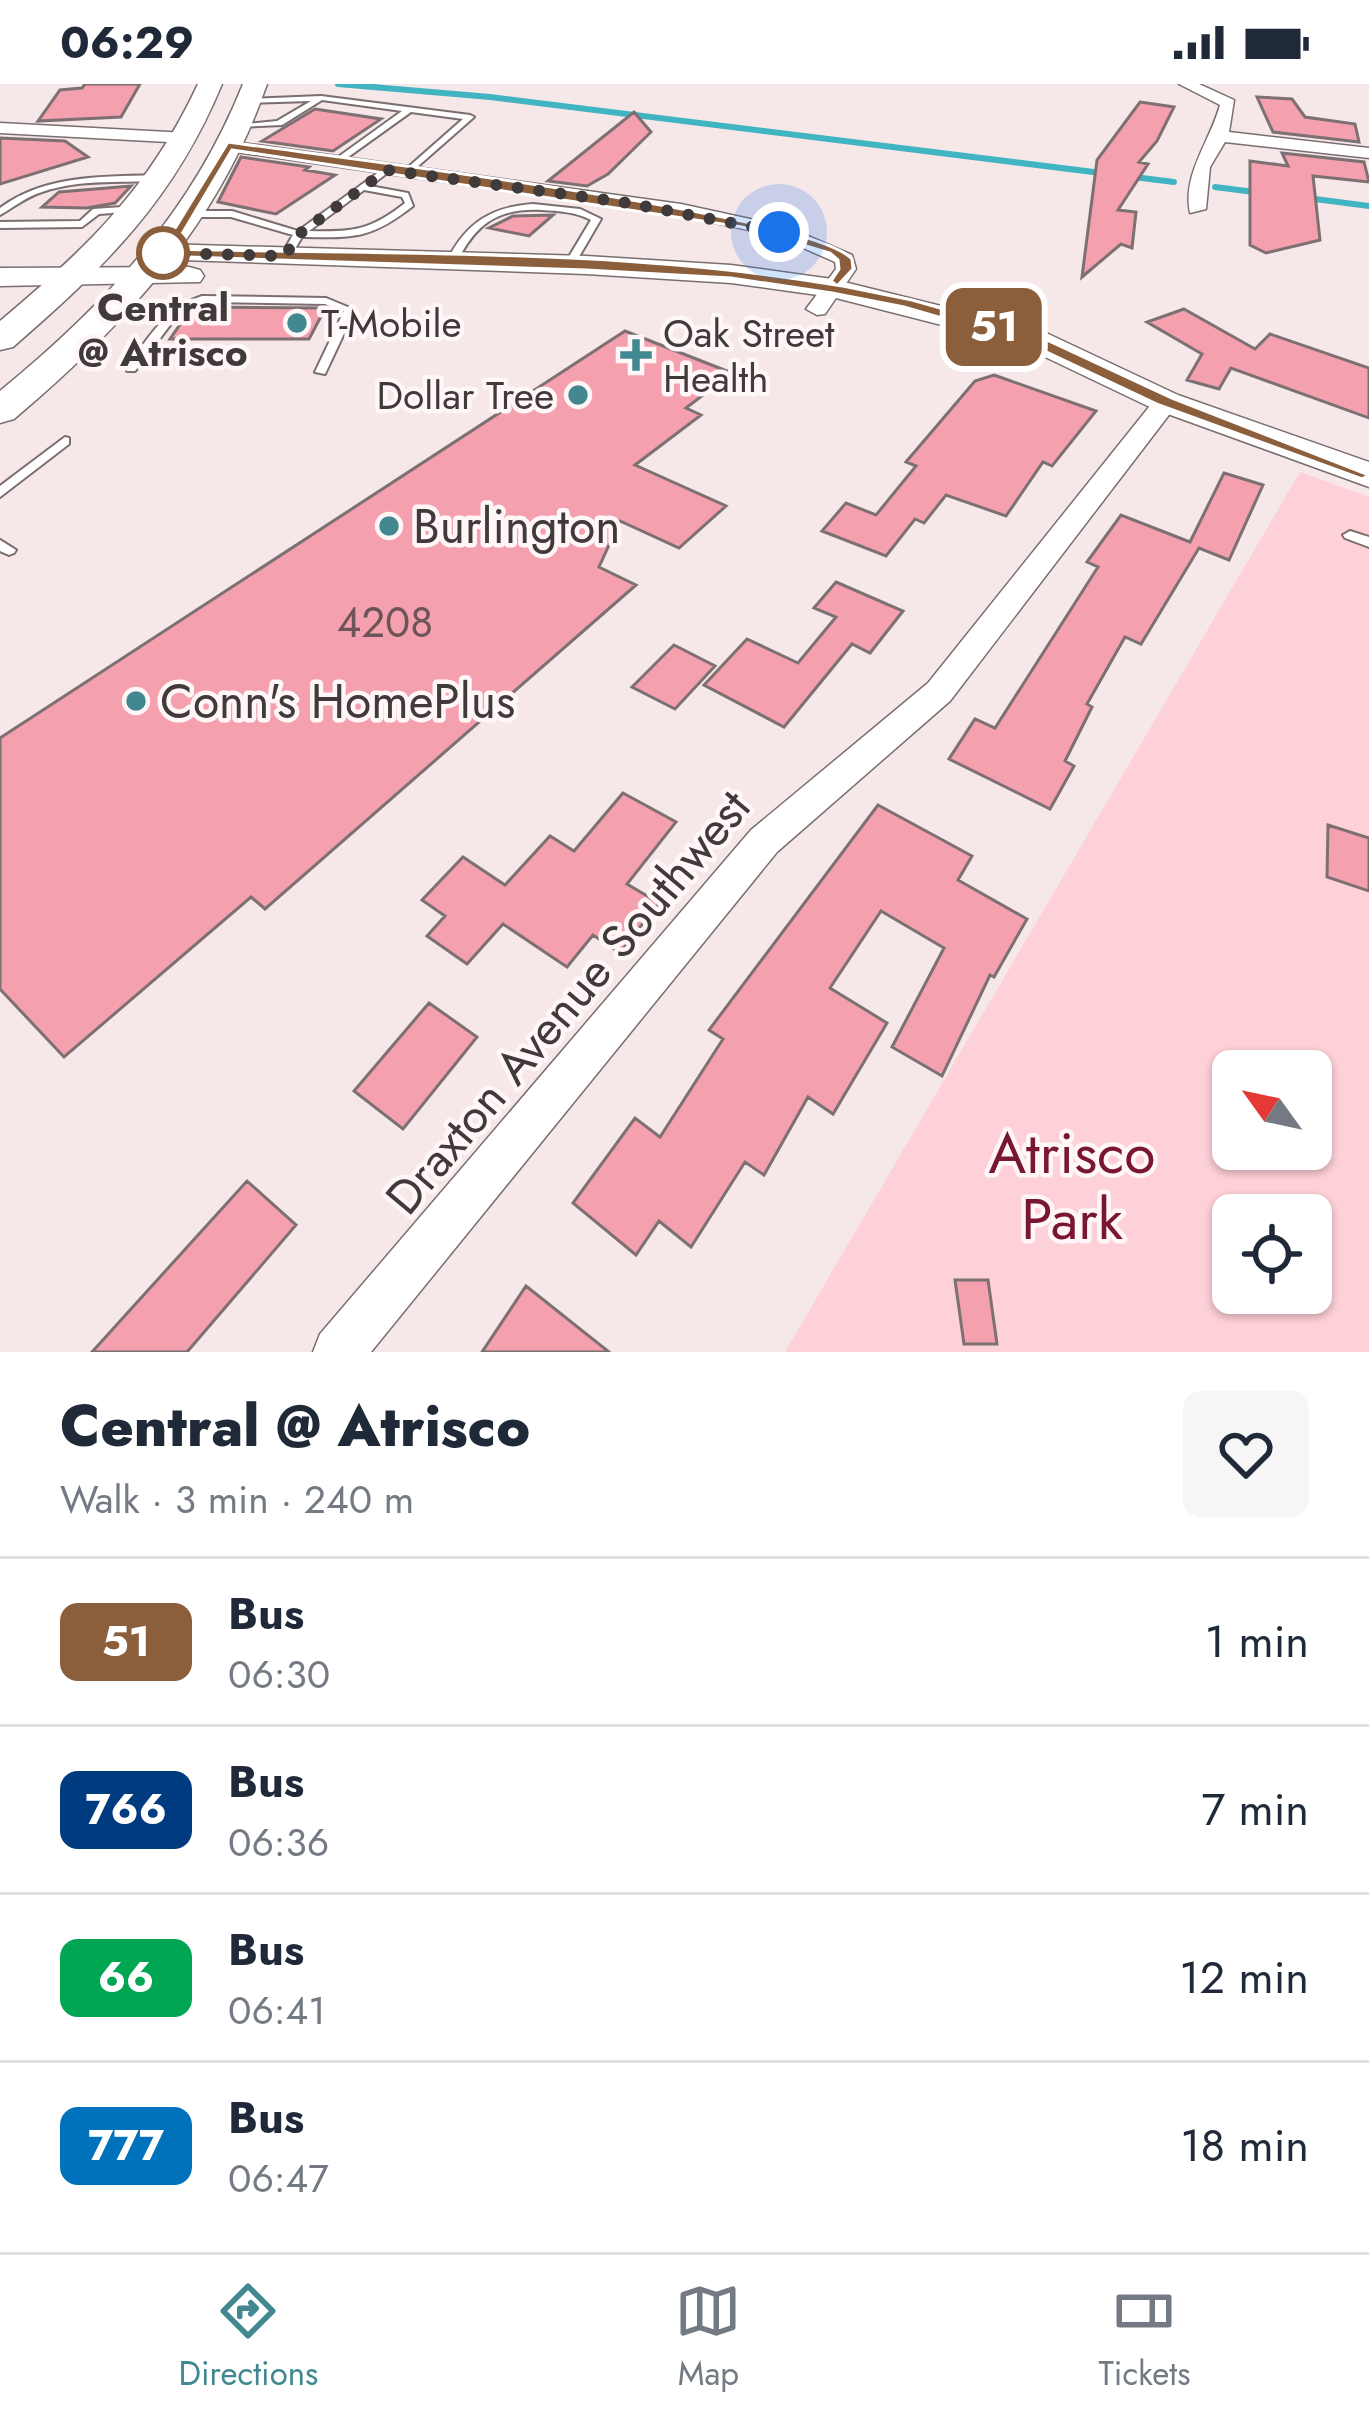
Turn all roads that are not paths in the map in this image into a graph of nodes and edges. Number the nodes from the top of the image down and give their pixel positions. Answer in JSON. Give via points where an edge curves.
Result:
{"nodes":[{"id":1,"x":210,"y":84,"type":"edge"},
{"id":2,"x":1187,"y":84,"type":"edge"},
{"id":3,"x":321,"y":98,"type":"junction"},
{"id":4,"x":410,"y":110,"type":"junction"},
{"id":5,"x":242,"y":114,"type":"edge"},
{"id":6,"x":0,"y":128,"type":"edge"},
{"id":7,"x":1220,"y":136,"type":"junction"},
{"id":8,"x":187,"y":138,"type":"junction"},
{"id":9,"x":1369,"y":153,"type":"edge"},
{"id":10,"x":337,"y":162,"type":"junction"},
{"id":11,"x":387,"y":170,"type":"junction"},
{"id":12,"x":408,"y":172,"type":"junction"},
{"id":13,"x":165,"y":178,"type":"junction"},
{"id":14,"x":361,"y":187,"type":"junction"},
{"id":15,"x":142,"y":208,"type":"junction"},
{"id":16,"x":1197,"y":209,"type":"dead end"},
{"id":17,"x":0,"y":212,"type":"edge"},
{"id":18,"x":190,"y":214,"type":"junction"},
{"id":19,"x":0,"y":225,"type":"edge"},
{"id":20,"x":292,"y":245,"type":"junction"},
{"id":21,"x":0,"y":255,"type":"edge"},
{"id":22,"x":452,"y":261,"type":"junction"},
{"id":23,"x":89,"y":263,"type":"junction"},
{"id":24,"x":154,"y":264,"type":"junction"},
{"id":25,"x":568,"y":265,"type":"junction"},
{"id":26,"x":0,"y":277,"type":"edge"},
{"id":27,"x":824,"y":298,"type":"junction"},
{"id":28,"x":0,"y":339,"type":"edge"},
{"id":29,"x":131,"y":369,"type":"dead end"},
{"id":30,"x":321,"y":372,"type":"dead end"},
{"id":31,"x":1166,"y":402,"type":"junction"},
{"id":32,"x":0,"y":411,"type":"edge"},
{"id":33,"x":65,"y":441,"type":"dead end"},
{"id":34,"x":1369,"y":475,"type":"edge"},
{"id":35,"x":0,"y":493,"type":"edge"},
{"id":36,"x":1350,"y":535,"type":"dead end"},
{"id":37,"x":1369,"y":542,"type":"edge"},
{"id":38,"x":338,"y":1352,"type":"edge"}],
"edges":[{"from":1,"to":8,"type":"main road"},
{"from":2,"to":7,"type":"street","via":[[1228,103]]},
{"from":3,"to":4,"type":"lane"},
{"from":3,"to":5,"type":"lane"},
{"from":3,"to":5,"type":"lane","via":[[279,124]]},
{"from":4,"to":10,"type":"lane"},
{"from":4,"to":12,"type":"lane","via":[[470,117]]},
{"from":5,"to":10,"type":"street"},
{"from":5,"to":18,"type":"main road"},
{"from":6,"to":8,"type":"street"},
{"from":7,"to":9,"type":"street"},
{"from":7,"to":16,"type":"street","via":[[1201,167]]},
{"from":8,"to":13,"type":"main road"},
{"from":10,"to":11,"type":"street"},
{"from":11,"to":12,"type":"street"},
{"from":11,"to":14,"type":"lane"},
{"from":12,"to":27,"type":"street","via":[[662,209],[814,242],[845,259]]},
{"from":13,"to":15,"type":"main road"},
{"from":13,"to":17,"type":"lane","via":[[76,182]]},
{"from":14,"to":20,"type":"lane"},
{"from":14,"to":20,"type":"lane","via":[[405,195],[410,204],[379,230]]},
{"from":15,"to":19,"type":"lane","via":[[96,211],[82,224]]},
{"from":15,"to":23,"type":"main road"},
{"from":18,"to":20,"type":"lane","via":[[232,214]]},
{"from":18,"to":24,"type":"main road"},
{"from":20,"to":22,"type":"main road"},
{"from":20,"to":24,"type":"main road"},
{"from":21,"to":23,"type":"main road"},
{"from":22,"to":25,"type":"main road"},
{"from":22,"to":25,"type":"lane","via":[[461,239],[488,214],[522,206],[596,219]]},
{"from":23,"to":24,"type":"main road"},
{"from":23,"to":26,"type":"main road"},
{"from":23,"to":28,"type":"main road"},
{"from":24,"to":27,"type":"main road"},
{"from":24,"to":32,"type":"main road"},
{"from":25,"to":27,"type":"main road","via":[[731,274]]},
{"from":27,"to":31,"type":"main road"},
{"from":29,"to":30,"type":"lane","via":[[186,303],[326,301],[350,310]]},
{"from":31,"to":34,"type":"main road"},
{"from":31,"to":38,"type":"street","name":"Draxton Avenue Southwest","via":[[939,692],[764,841]]},
{"from":33,"to":35,"type":"lane"},
{"from":36,"to":37,"type":"lane"}]}
